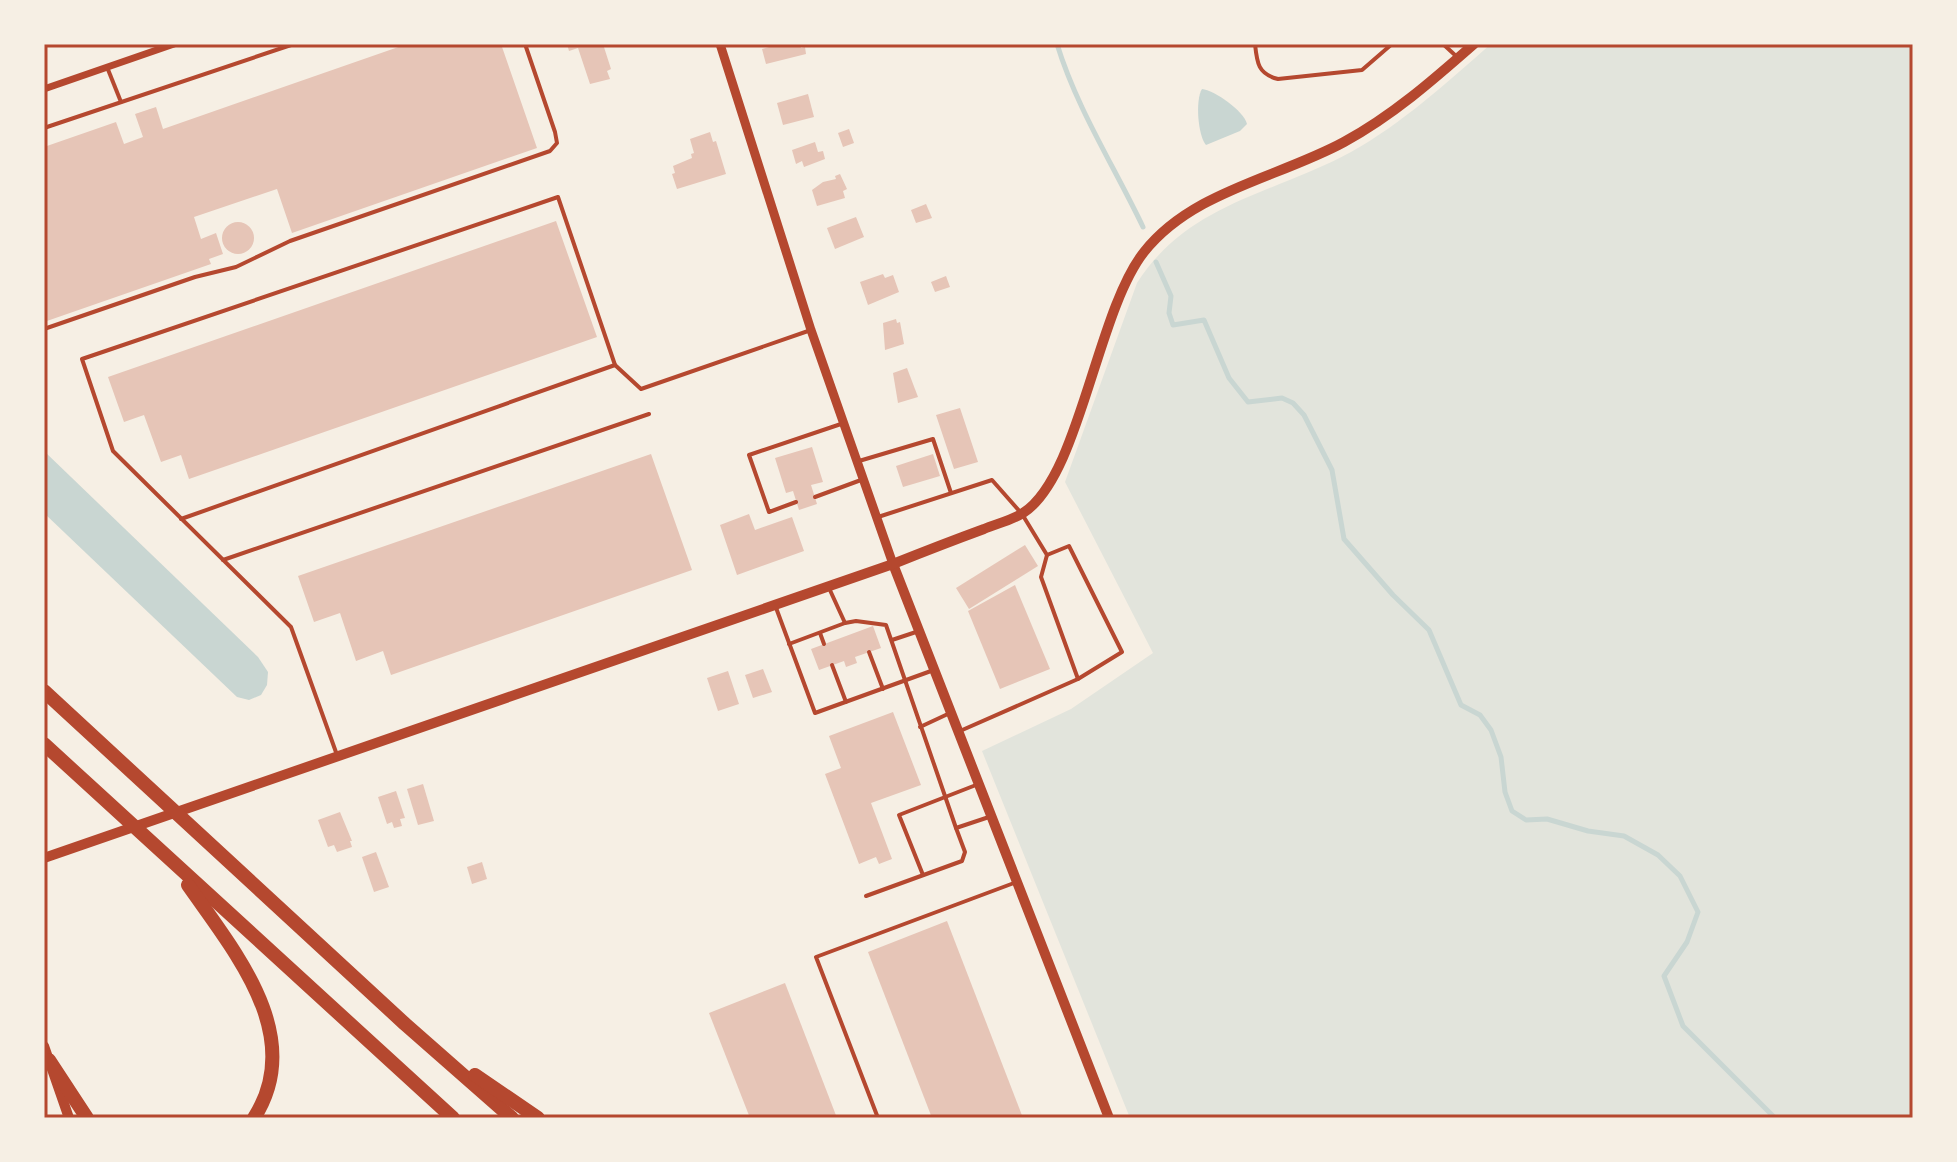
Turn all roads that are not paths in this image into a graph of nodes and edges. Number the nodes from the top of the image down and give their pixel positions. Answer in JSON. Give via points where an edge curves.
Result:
{"nodes":[{"id":1,"x":174,"y":44,"type":"edge"},
{"id":2,"x":292,"y":44,"type":"edge"},
{"id":3,"x":525,"y":44,"type":"edge"},
{"id":4,"x":720,"y":44,"type":"edge"},
{"id":5,"x":1255,"y":44,"type":"edge"},
{"id":6,"x":1392,"y":44,"type":"edge"},
{"id":7,"x":1443,"y":44,"type":"edge"},
{"id":8,"x":1474,"y":44,"type":"edge"},
{"id":9,"x":1458,"y":58,"type":"junction"},
{"id":10,"x":107,"y":67,"type":"junction"},
{"id":11,"x":44,"y":89,"type":"edge"},
{"id":12,"x":121,"y":102,"type":"junction"},
{"id":13,"x":44,"y":128,"type":"edge"},
{"id":14,"x":44,"y":329,"type":"edge"},
{"id":15,"x":811,"y":330,"type":"junction"},
{"id":16,"x":615,"y":365,"type":"junction"},
{"id":17,"x":649,"y":414,"type":"dead end"},
{"id":18,"x":843,"y":423,"type":"junction"},
{"id":19,"x":857,"y":462,"type":"junction"},
{"id":20,"x":863,"y":479,"type":"junction"},
{"id":21,"x":951,"y":493,"type":"junction"},
{"id":22,"x":815,"y":497,"type":"dead end"},
{"id":23,"x":796,"y":502,"type":"dead end"},
{"id":24,"x":1022,"y":514,"type":"junction"},
{"id":25,"x":876,"y":517,"type":"junction"},
{"id":26,"x":181,"y":519,"type":"junction"},
{"id":27,"x":1047,"y":555,"type":"junction"},
{"id":28,"x":223,"y":560,"type":"junction"},
{"id":29,"x":893,"y":564,"type":"junction"},
{"id":30,"x":828,"y":586,"type":"junction"},
{"id":31,"x":775,"y":605,"type":"junction"},
{"id":32,"x":856,"y":621,"type":"junction"},
{"id":33,"x":845,"y":623,"type":"junction"},
{"id":34,"x":861,"y":631,"type":"dead end"},
{"id":35,"x":918,"y":631,"type":"junction"},
{"id":36,"x":820,"y":633,"type":"junction"},
{"id":37,"x":892,"y":640,"type":"junction"},
{"id":38,"x":789,"y":644,"type":"junction"},
{"id":39,"x":824,"y":644,"type":"dead end"},
{"id":40,"x":869,"y":652,"type":"dead end"},
{"id":41,"x":832,"y":665,"type":"dead end"},
{"id":42,"x":934,"y":670,"type":"junction"},
{"id":43,"x":1078,"y":679,"type":"junction"},
{"id":44,"x":905,"y":681,"type":"junction"},
{"id":45,"x":883,"y":689,"type":"junction"},
{"id":46,"x":44,"y":691,"type":"edge"},
{"id":47,"x":846,"y":702,"type":"junction"},
{"id":48,"x":950,"y":713,"type":"junction"},
{"id":49,"x":920,"y":727,"type":"junction"},
{"id":50,"x":958,"y":732,"type":"junction"},
{"id":51,"x":44,"y":744,"type":"edge"},
{"id":52,"x":338,"y":758,"type":"junction"},
{"id":53,"x":978,"y":785,"type":"junction"},
{"id":54,"x":945,"y":797,"type":"junction"},
{"id":55,"x":991,"y":816,"type":"junction"},
{"id":56,"x":956,"y":828,"type":"junction"},
{"id":57,"x":44,"y":858,"type":"edge"},
{"id":58,"x":172,"y":862,"type":"junction"},
{"id":59,"x":923,"y":875,"type":"junction"},
{"id":60,"x":1017,"y":882,"type":"junction"},
{"id":61,"x":866,"y":896,"type":"dead end"},
{"id":62,"x":424,"y":1040,"type":"junction"},
{"id":63,"x":46,"y":1053,"type":"edge"},
{"id":64,"x":69,"y":1118,"type":"edge"},
{"id":65,"x":87,"y":1118,"type":"edge"},
{"id":66,"x":254,"y":1118,"type":"edge"},
{"id":67,"x":453,"y":1118,"type":"edge"},
{"id":68,"x":512,"y":1118,"type":"edge"},
{"id":69,"x":538,"y":1118,"type":"edge"},
{"id":70,"x":878,"y":1118,"type":"edge"},
{"id":71,"x":1109,"y":1118,"type":"edge"}],
"edges":[{"from":1,"to":10,"type":"street"},
{"from":2,"to":12,"type":"lane"},
{"from":3,"to":14,"type":"lane","via":[[555,132],[557,143],[550,151],[290,241],[236,267]]},
{"from":4,"to":15,"type":"street"},
{"from":5,"to":6,"type":"lane","via":[[1260,71],[1278,79],[1362,70]]},
{"from":7,"to":9,"type":"lane"},
{"from":8,"to":9,"type":"main road"},
{"from":9,"to":24,"type":"main road","via":[[1378,121],[1316,156],[1203,205],[1144,252],[1115,307],[1063,457],[1044,492]]},
{"from":10,"to":11,"type":"street"},
{"from":10,"to":12,"type":"lane"},
{"from":12,"to":13,"type":"lane"},
{"from":15,"to":16,"type":"lane","via":[[641,389]]},
{"from":15,"to":18,"type":"street"},
{"from":16,"to":26,"type":"lane"},
{"from":16,"to":26,"type":"lane","via":[[558,197],[82,359],[113,451]]},
{"from":17,"to":28,"type":"lane"},
{"from":18,"to":19,"type":"street"},
{"from":18,"to":23,"type":"lane","via":[[749,455],[769,512]]},
{"from":19,"to":20,"type":"street"},
{"from":19,"to":21,"type":"lane","via":[[933,439]]},
{"from":20,"to":22,"type":"lane"},
{"from":20,"to":25,"type":"street"},
{"from":21,"to":24,"type":"lane","via":[[992,480]]},
{"from":21,"to":25,"type":"lane"},
{"from":24,"to":27,"type":"lane"},
{"from":24,"to":29,"type":"main road"},
{"from":25,"to":29,"type":"street"},
{"from":26,"to":28,"type":"lane"},
{"from":27,"to":43,"type":"lane","via":[[1041,577]]},
{"from":27,"to":43,"type":"lane","via":[[1069,546],[1122,652]]},
{"from":28,"to":52,"type":"lane","via":[[291,627]]},
{"from":29,"to":30,"type":"main road"},
{"from":29,"to":35,"type":"main road"},
{"from":30,"to":31,"type":"main road"},
{"from":30,"to":33,"type":"lane"},
{"from":31,"to":38,"type":"lane"},
{"from":31,"to":52,"type":"main road"},
{"from":32,"to":33,"type":"lane"},
{"from":32,"to":34,"type":"lane"},
{"from":32,"to":37,"type":"lane","via":[[886,625]]},
{"from":33,"to":36,"type":"lane"},
{"from":35,"to":37,"type":"lane"},
{"from":35,"to":42,"type":"main road"},
{"from":36,"to":38,"type":"lane"},
{"from":36,"to":39,"type":"lane"},
{"from":37,"to":44,"type":"lane"},
{"from":38,"to":47,"type":"lane","via":[[815,713]]},
{"from":40,"to":45,"type":"lane"},
{"from":41,"to":47,"type":"lane"},
{"from":42,"to":44,"type":"lane"},
{"from":42,"to":48,"type":"main road"},
{"from":43,"to":50,"type":"lane"},
{"from":44,"to":45,"type":"lane"},
{"from":44,"to":49,"type":"lane"},
{"from":45,"to":47,"type":"lane"},
{"from":46,"to":62,"type":"highway"},
{"from":48,"to":49,"type":"lane"},
{"from":48,"to":50,"type":"main road"},
{"from":49,"to":54,"type":"lane"},
{"from":50,"to":53,"type":"main road"},
{"from":51,"to":58,"type":"highway"},
{"from":52,"to":57,"type":"main road"},
{"from":53,"to":54,"type":"lane"},
{"from":53,"to":55,"type":"main road"},
{"from":54,"to":56,"type":"lane"},
{"from":54,"to":59,"type":"lane","via":[[899,815]]},
{"from":55,"to":56,"type":"lane"},
{"from":55,"to":60,"type":"main road"},
{"from":56,"to":59,"type":"lane","via":[[965,858]]},
{"from":58,"to":66,"type":"highway","via":[[236,956],[267,1016],[272,1072]]},
{"from":58,"to":67,"type":"highway"},
{"from":59,"to":61,"type":"lane"},
{"from":60,"to":70,"type":"lane","via":[[816,957]]},
{"from":60,"to":71,"type":"main road"},
{"from":62,"to":68,"type":"highway"},
{"from":62,"to":69,"type":"highway"},
{"from":63,"to":64,"type":"main road"},
{"from":63,"to":65,"type":"highway"}]}
